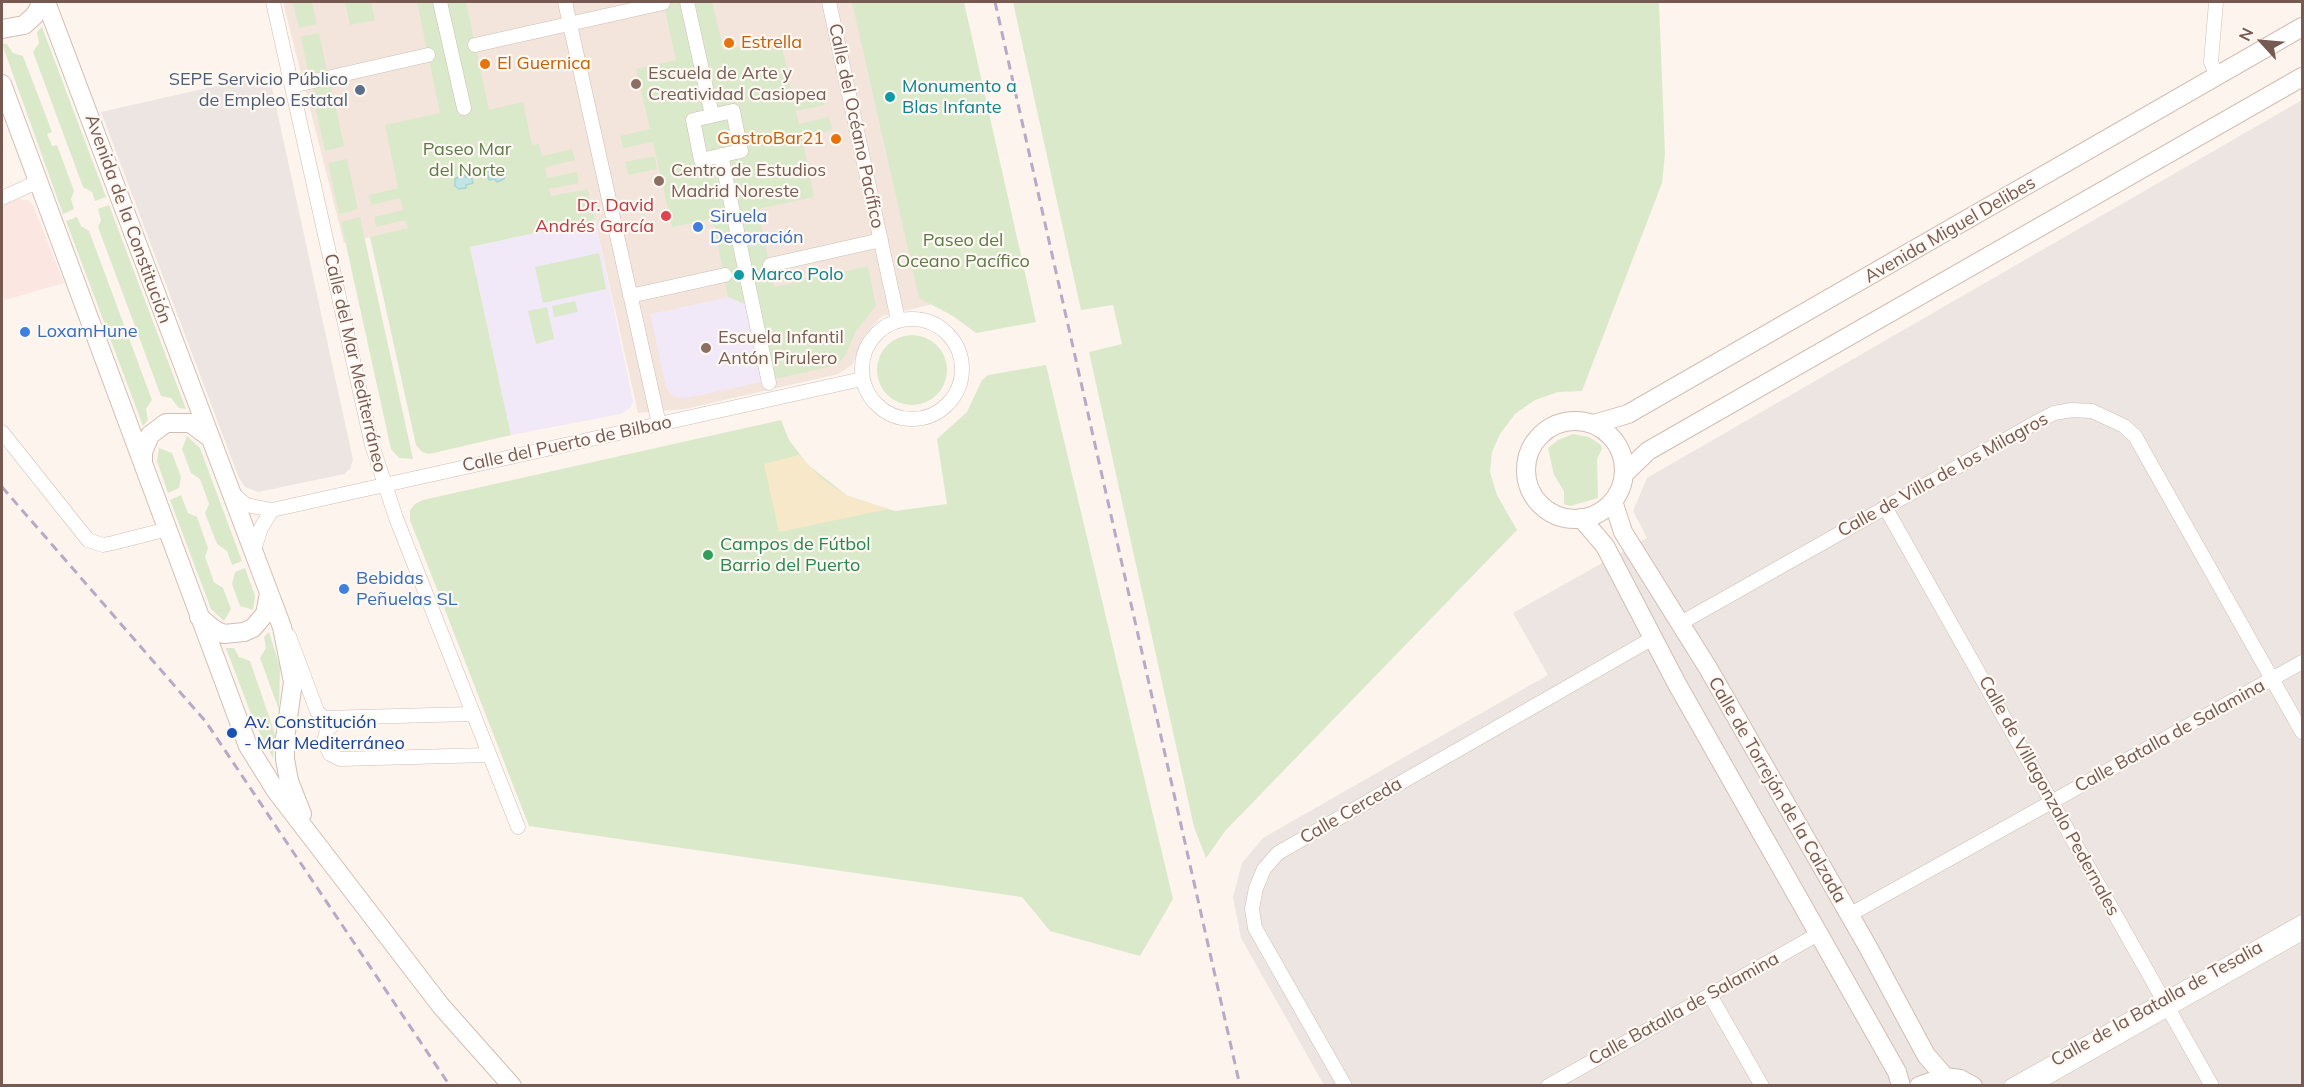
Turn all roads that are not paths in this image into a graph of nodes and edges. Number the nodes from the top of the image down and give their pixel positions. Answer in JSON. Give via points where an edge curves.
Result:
{"nodes":[{"id":1,"x":44,"y":2,"type":"edge"},
{"id":2,"x":273,"y":2,"type":"edge"},
{"id":3,"x":440,"y":2,"type":"edge"},
{"id":4,"x":565,"y":2,"type":"edge"},
{"id":5,"x":687,"y":2,"type":"edge"},
{"id":6,"x":829,"y":2,"type":"edge"},
{"id":7,"x":2216,"y":2,"type":"edge"},
{"id":8,"x":663,"y":3,"type":"dead end"},
{"id":9,"x":570,"y":24,"type":"junction"},
{"id":10,"x":2302,"y":27,"type":"edge"},
{"id":11,"x":2,"y":29,"type":"edge"},
{"id":12,"x":475,"y":45,"type":"dead end"},
{"id":13,"x":428,"y":55,"type":"dead end"},
{"id":14,"x":2217,"y":77,"type":"junction"},
{"id":15,"x":2302,"y":77,"type":"edge"},
{"id":16,"x":2,"y":84,"type":"edge"},
{"id":17,"x":292,"y":86,"type":"junction"},
{"id":18,"x":464,"y":108,"type":"dead end"},
{"id":19,"x":712,"y":115,"type":"junction"},
{"id":20,"x":721,"y":155,"type":"junction"},
{"id":21,"x":37,"y":182,"type":"junction"},
{"id":22,"x":2,"y":198,"type":"edge"},
{"id":23,"x":881,"y":240,"type":"junction"},
{"id":24,"x":770,"y":265,"type":"dead end"},
{"id":25,"x":724,"y":275,"type":"dead end"},
{"id":26,"x":630,"y":296,"type":"junction"},
{"id":27,"x":898,"y":320,"type":"junction"},
{"id":28,"x":862,"y":380,"type":"junction"},
{"id":29,"x":769,"y":383,"type":"dead end"},
{"id":30,"x":659,"y":424,"type":"junction"},
{"id":31,"x":1594,"y":424,"type":"junction"},
{"id":32,"x":2,"y":432,"type":"edge"},
{"id":33,"x":209,"y":437,"type":"junction"},
{"id":34,"x":143,"y":462,"type":"junction"},
{"id":35,"x":1624,"y":474,"type":"junction"},
{"id":36,"x":384,"y":485,"type":"junction"},
{"id":37,"x":229,"y":491,"type":"junction"},
{"id":38,"x":1613,"y":501,"type":"junction"},
{"id":39,"x":1885,"y":507,"type":"junction"},
{"id":40,"x":272,"y":510,"type":"junction"},
{"id":41,"x":1581,"y":518,"type":"junction"},
{"id":42,"x":168,"y":529,"type":"junction"},
{"id":43,"x":253,"y":554,"type":"junction"},
{"id":44,"x":269,"y":594,"type":"junction"},
{"id":45,"x":199,"y":617,"type":"junction"},
{"id":46,"x":1680,"y":624,"type":"junction"},
{"id":47,"x":282,"y":627,"type":"junction"},
{"id":48,"x":1653,"y":638,"type":"junction"},
{"id":49,"x":2302,"y":662,"type":"edge"},
{"id":50,"x":2272,"y":679,"type":"junction"},
{"id":51,"x":471,"y":714,"type":"junction"},
{"id":52,"x":339,"y":719,"type":"junction"},
{"id":53,"x":2302,"y":732,"type":"edge"},
{"id":54,"x":488,"y":755,"type":"junction"},
{"id":55,"x":2051,"y":803,"type":"junction"},
{"id":56,"x":518,"y":827,"type":"dead end"},
{"id":57,"x":315,"y":839,"type":"junction"},
{"id":58,"x":1849,"y":915,"type":"junction"},
{"id":59,"x":2302,"y":922,"type":"edge"},
{"id":60,"x":1820,"y":933,"type":"junction"},
{"id":61,"x":2302,"y":933,"type":"edge"},
{"id":62,"x":1710,"y":995,"type":"junction"},
{"id":63,"x":2166,"y":1005,"type":"junction"},
{"id":64,"x":1945,"y":1077,"type":"junction"},
{"id":65,"x":512,"y":1086,"type":"edge"},
{"id":66,"x":1345,"y":1086,"type":"edge"},
{"id":67,"x":1548,"y":1086,"type":"edge"},
{"id":68,"x":1762,"y":1086,"type":"edge"},
{"id":69,"x":1901,"y":1086,"type":"edge"},
{"id":70,"x":1919,"y":1086,"type":"edge"},
{"id":71,"x":1973,"y":1086,"type":"edge"},
{"id":72,"x":2011,"y":1086,"type":"edge"},
{"id":73,"x":2032,"y":1086,"type":"edge"},
{"id":74,"x":2212,"y":1086,"type":"edge"}],
"edges":[{"from":1,"to":11,"type":"main road","name":"Avenida de la Constitución","via":[[24,25]]},
{"from":1,"to":33,"type":"main road","name":"Avenida de la Constitución"},
{"from":2,"to":17,"type":"street","name":"Calle del Mar Mediterráneo"},
{"from":3,"to":18,"type":"street"},
{"from":4,"to":9,"type":"street"},
{"from":5,"to":19,"type":"street"},
{"from":6,"to":23,"type":"street","name":"Calle del Océano Pacífico"},
{"from":7,"to":14,"type":"street","via":[[2211,62]]},
{"from":8,"to":9,"type":"street"},
{"from":9,"to":12,"type":"street"},
{"from":9,"to":26,"type":"street"},
{"from":10,"to":14,"type":"main road","name":"Avenida Miguel Delibes"},
{"from":13,"to":17,"type":"street"},
{"from":14,"to":31,"type":"main road","name":"Avenida Miguel Delibes","via":[[1628,414]]},
{"from":15,"to":35,"type":"main road","via":[[1648,452]]},
{"from":16,"to":21,"type":"main road"},
{"from":17,"to":36,"type":"street","name":"Calle del Mar Mediterráneo"},
{"from":19,"to":20,"type":"street","via":[[693,120],[701,159]]},
{"from":19,"to":20,"type":"street","via":[[733,111],[741,151]]},
{"from":20,"to":29,"type":"street"},
{"from":21,"to":22,"type":"street"},
{"from":21,"to":34,"type":"main road"},
{"from":23,"to":24,"type":"street"},
{"from":23,"to":27,"type":"street","name":"Calle del Océano Pacífico"},
{"from":25,"to":26,"type":"street"},
{"from":26,"to":30,"type":"street"},
{"from":27,"to":28,"type":"street","via":[[869,343],[862,360]]},
{"from":27,"to":28,"type":"street","via":[[910,318],[932,323],[950,337],[961,357],[961,380],[951,400],[933,414],[903,418],[877,405]]},
{"from":28,"to":30,"type":"street","name":"Calle del Puerto de Bilbao"},
{"from":30,"to":36,"type":"street","name":"Calle del Puerto de Bilbao"},
{"from":31,"to":35,"type":"main road","via":[[1614,439],[1622,456]]},
{"from":31,"to":41,"type":"main road","via":[[1562,422],[1542,435],[1528,455],[1529,487],[1537,501],[1564,517]]},
{"from":32,"to":42,"type":"street","via":[[88,540],[113,543]]},
{"from":33,"to":34,"type":"main road","via":[[190,423],[166,423],[150,435]]},
{"from":33,"to":37,"type":"main road","name":"Avenida de la Constitución"},
{"from":34,"to":42,"type":"main road"},
{"from":35,"to":38,"type":"main road"},
{"from":36,"to":40,"type":"street","name":"Calle del Puerto de Bilbao"},
{"from":36,"to":51,"type":"street","name":"Calle del Mar Mediterráneo"},
{"from":37,"to":40,"type":"street","name":"Calle del Puerto de Bilbao","via":[[246,505]]},
{"from":37,"to":43,"type":"main road","name":"Avenida de la Constitución"},
{"from":38,"to":41,"type":"main road","via":[[1599,513]]},
{"from":38,"to":46,"type":"main road","name":"Calle de Torrejón de la Calzada","via":[[1623,532]]},
{"from":39,"to":46,"type":"street","name":"Calle de Villa de los Milagros"},
{"from":39,"to":50,"type":"street","name":"Calle de Villa de los Milagros","via":[[2054,413],[2092,411],[2108,418],[2124,426],[2138,442]]},
{"from":39,"to":55,"type":"street","name":"Calle de Villagonzalo Pedernales"},
{"from":40,"to":43,"type":"street"},
{"from":41,"to":48,"type":"main road","name":"Calle de Torrejón de la Calzada","via":[[1605,546]]},
{"from":42,"to":45,"type":"main road"},
{"from":43,"to":44,"type":"main road","name":"Avenida de la Constitución"},
{"from":44,"to":45,"type":"main road","via":[[265,614],[244,632],[224,634]]},
{"from":44,"to":47,"type":"main road","name":"Avenida de la Constitución"},
{"from":45,"to":57,"type":"main road","via":[[248,746],[276,791]]},
{"from":46,"to":58,"type":"main road","name":"Calle de Torrejón de la Calzada"},
{"from":47,"to":52,"type":"street","via":[[297,652],[318,713],[325,719]]},
{"from":47,"to":57,"type":"main road","name":"Avenida de la Constitución","via":[[293,676],[285,739],[287,771]]},
{"from":48,"to":60,"type":"main road","name":"Calle de Torrejón de la Calzada"},
{"from":48,"to":66,"type":"street","name":"Calle Cerceda","via":[[1278,853],[1264,869],[1251,909],[1256,928]]},
{"from":49,"to":50,"type":"street","name":"Calle Batalla de Salamina"},
{"from":50,"to":53,"type":"street","name":"Calle de Villa de los Milagros"},
{"from":50,"to":55,"type":"street","name":"Calle Batalla de Salamina"},
{"from":51,"to":52,"type":"street"},
{"from":51,"to":54,"type":"street","name":"Calle del Mar Mediterráneo"},
{"from":52,"to":54,"type":"street","via":[[327,730],[324,741],[328,752],[337,759]]},
{"from":54,"to":56,"type":"street","name":"Calle del Mar Mediterráneo"},
{"from":55,"to":58,"type":"street","name":"Calle Batalla de Salamina"},
{"from":55,"to":63,"type":"street","name":"Calle de Villagonzalo Pedernales"},
{"from":57,"to":65,"type":"main road","via":[[441,1006]]},
{"from":58,"to":64,"type":"main road","name":"Calle de Torrejón de la Calzada","via":[[1926,1055]]},
{"from":59,"to":63,"type":"street","name":"Calle de la Batalla de Tesalia"},
{"from":60,"to":62,"type":"street","name":"Calle Batalla de Salamina"},
{"from":60,"to":69,"type":"main road","name":"Calle de Torrejón de la Calzada","via":[[1897,1072]]},
{"from":61,"to":63,"type":"street","name":"Calle de la Batalla de Tesalia"},
{"from":62,"to":67,"type":"street","name":"Calle Batalla de Salamina"},
{"from":62,"to":68,"type":"street"},
{"from":63,"to":72,"type":"street","name":"Calle de la Batalla de Tesalia"},
{"from":63,"to":73,"type":"street","name":"Calle de la Batalla de Tesalia"},
{"from":63,"to":74,"type":"street","name":"Calle de Villagonzalo Pedernales"},
{"from":64,"to":70,"type":"main road"},
{"from":64,"to":71,"type":"main road"}]}
